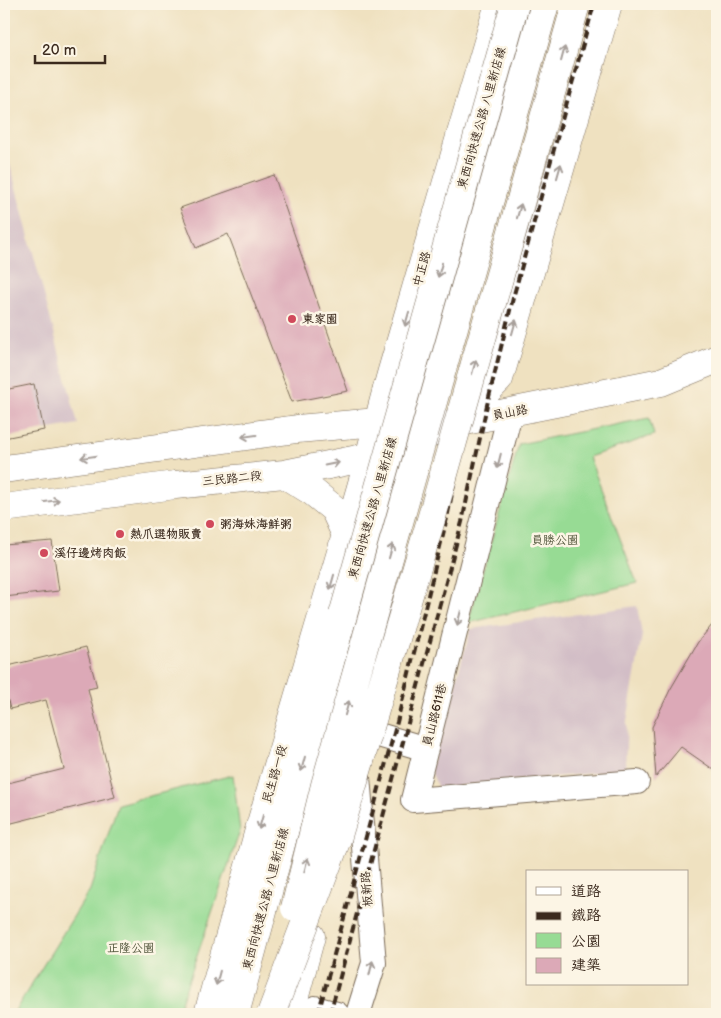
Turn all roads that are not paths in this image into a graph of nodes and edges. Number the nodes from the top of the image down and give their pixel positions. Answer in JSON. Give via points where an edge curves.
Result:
{"nodes":[{"id":1,"x":499,"y":4,"type":"edge"},
{"id":2,"x":515,"y":4,"type":"edge"},
{"id":3,"x":544,"y":4,"type":"edge"},
{"id":4,"x":576,"y":4,"type":"edge"},
{"id":5,"x":608,"y":4,"type":"edge"},
{"id":6,"x":717,"y":359,"type":"edge"},
{"id":7,"x":510,"y":413,"type":"junction"},
{"id":8,"x":378,"y":422,"type":"junction"},
{"id":9,"x":453,"y":425,"type":"junction"},
{"id":10,"x":368,"y":456,"type":"junction"},
{"id":11,"x":4,"y":469,"type":"edge"},
{"id":12,"x":284,"y":474,"type":"junction"},
{"id":13,"x":4,"y":508,"type":"edge"},
{"id":14,"x":346,"y":535,"type":"junction"},
{"id":15,"x":366,"y":731,"type":"junction"},
{"id":16,"x":426,"y":749,"type":"junction"},
{"id":17,"x":357,"y":762,"type":"junction"},
{"id":18,"x":637,"y":782,"type":"dead end"},
{"id":19,"x":314,"y":1013,"type":"edge"},
{"id":20,"x":208,"y":1014,"type":"edge"},
{"id":21,"x":235,"y":1014,"type":"edge"},
{"id":22,"x":271,"y":1014,"type":"edge"},
{"id":23,"x":358,"y":1014,"type":"edge"}],
"edges":[{"from":1,"to":8,"type":"main road","name":"中正路","one_way":true},
{"from":2,"to":21,"type":"main road","name":"東西向快速公路 八里新店線","one_way":true,"bridge":true,"via":[[340,625]]},
{"from":3,"to":9,"type":"main road","via":[[436,373]]},
{"from":22,"to":3,"type":"main road","one_way":true,"bridge":true,"via":[[325,785]]},
{"from":22,"to":4,"type":"main road","one_way":true,"bridge":true,"via":[[340,829],[433,513]]},
{"from":9,"to":5,"type":"main road","one_way":true,"via":[[499,379]]},
{"from":6,"to":7,"type":"main road","name":"員山路","via":[[661,382]]},
{"from":7,"to":9,"type":"main road","name":"員山路"},
{"from":7,"to":16,"type":"street","name":"員山路611巷","one_way":true},
{"from":8,"to":9,"type":"main road","name":"員山路"},
{"from":8,"to":10,"type":"main road","name":"中正路"},
{"from":8,"to":11,"type":"main road","name":"員山路","one_way":true,"via":[[297,429]]},
{"from":9,"to":10,"type":"main road","name":"三民路二段"},
{"from":9,"to":15,"type":"main road"},
{"from":12,"to":10,"type":"main road","name":"三民路二段","one_way":true},
{"from":10,"to":14,"type":"main road","name":"中正路"},
{"from":13,"to":12,"type":"main road","name":"三民路二段","one_way":true},
{"from":12,"to":14,"type":"main road","via":[[334,509]]},
{"from":14,"to":20,"type":"main road","name":"民生路一段","one_way":true},
{"from":15,"to":16,"type":"street"},
{"from":15,"to":17,"type":"main road"},
{"from":16,"to":18,"type":"street","name":"員山路611巷","via":[[414,800]]},
{"from":17,"to":19,"type":"main road"},
{"from":23,"to":17,"type":"street","name":"板新路","one_way":true,"via":[[374,963]]}]}
